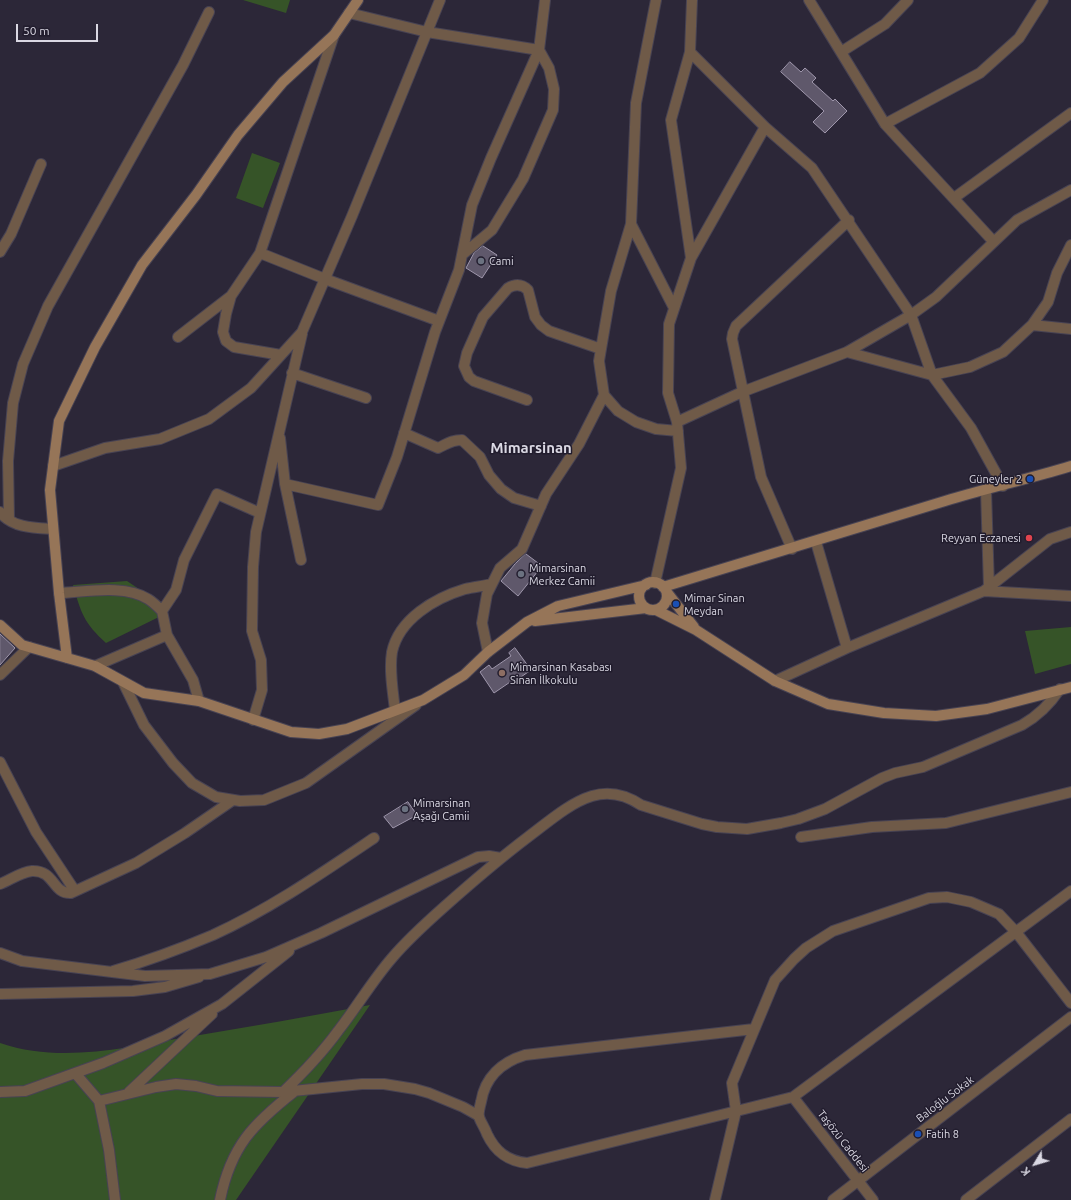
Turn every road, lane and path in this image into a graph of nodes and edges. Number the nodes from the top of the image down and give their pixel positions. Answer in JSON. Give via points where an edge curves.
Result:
{"nodes":[{"id":1,"x":358,"y":0,"type":"edge"},
{"id":2,"x":440,"y":0,"type":"edge"},
{"id":3,"x":545,"y":0,"type":"edge"},
{"id":4,"x":656,"y":0,"type":"edge"},
{"id":5,"x":692,"y":0,"type":"edge"},
{"id":6,"x":809,"y":0,"type":"edge"},
{"id":7,"x":908,"y":0,"type":"edge"},
{"id":8,"x":1043,"y":0,"type":"edge"},
{"id":9,"x":210,"y":12,"type":"dead end"},
{"id":10,"x":349,"y":13,"type":"junction"},
{"id":11,"x":427,"y":32,"type":"junction"},
{"id":12,"x":334,"y":35,"type":"junction"},
{"id":13,"x":539,"y":50,"type":"junction"},
{"id":14,"x":690,"y":52,"type":"junction"},
{"id":15,"x":841,"y":52,"type":"junction"},
{"id":16,"x":1071,"y":112,"type":"edge"},
{"id":17,"x":885,"y":124,"type":"junction"},
{"id":18,"x":765,"y":127,"type":"junction"},
{"id":19,"x":41,"y":164,"type":"dead end"},
{"id":20,"x":1071,"y":190,"type":"edge"},
{"id":21,"x":954,"y":198,"type":"junction"},
{"id":22,"x":849,"y":220,"type":"junction"},
{"id":23,"x":631,"y":224,"type":"junction"},
{"id":24,"x":993,"y":242,"type":"junction"},
{"id":25,"x":1071,"y":245,"type":"edge"},
{"id":26,"x":0,"y":252,"type":"edge"},
{"id":27,"x":260,"y":252,"type":"junction"},
{"id":28,"x":462,"y":255,"type":"junction"},
{"id":29,"x":691,"y":258,"type":"junction"},
{"id":30,"x":324,"y":279,"type":"junction"},
{"id":31,"x":231,"y":296,"type":"junction"},
{"id":32,"x":674,"y":308,"type":"junction"},
{"id":33,"x":911,"y":315,"type":"junction"},
{"id":34,"x":439,"y":321,"type":"junction"},
{"id":35,"x":1032,"y":325,"type":"junction"},
{"id":36,"x":1071,"y":329,"type":"edge"},
{"id":37,"x":302,"y":332,"type":"junction"},
{"id":38,"x":178,"y":337,"type":"dead end"},
{"id":39,"x":601,"y":349,"type":"junction"},
{"id":40,"x":847,"y":352,"type":"junction"},
{"id":41,"x":281,"y":355,"type":"junction"},
{"id":42,"x":292,"y":373,"type":"junction"},
{"id":43,"x":932,"y":374,"type":"junction"},
{"id":44,"x":742,"y":392,"type":"junction"},
{"id":45,"x":604,"y":395,"type":"junction"},
{"id":46,"x":366,"y":398,"type":"dead end"},
{"id":47,"x":527,"y":400,"type":"dead end"},
{"id":48,"x":678,"y":426,"type":"junction"},
{"id":49,"x":279,"y":431,"type":"junction"},
{"id":50,"x":404,"y":433,"type":"junction"},
{"id":51,"x":53,"y":466,"type":"junction"},
{"id":52,"x":1071,"y":466,"type":"edge"},
{"id":53,"x":285,"y":484,"type":"junction"},
{"id":54,"x":1003,"y":486,"type":"junction"},
{"id":55,"x":986,"y":490,"type":"junction"},
{"id":56,"x":541,"y":506,"type":"junction"},
{"id":57,"x":0,"y":512,"type":"edge"},
{"id":58,"x":260,"y":513,"type":"junction"},
{"id":59,"x":9,"y":519,"type":"junction"},
{"id":60,"x":53,"y":529,"type":"junction"},
{"id":61,"x":1071,"y":532,"type":"edge"},
{"id":62,"x":816,"y":542,"type":"junction"},
{"id":63,"x":792,"y":549,"type":"junction"},
{"id":64,"x":301,"y":560,"type":"dead end"},
{"id":65,"x":492,"y":584,"type":"junction"},
{"id":66,"x":657,"y":586,"type":"junction"},
{"id":67,"x":986,"y":590,"type":"junction"},
{"id":68,"x":59,"y":593,"type":"junction"},
{"id":69,"x":1071,"y":596,"type":"edge"},
{"id":70,"x":651,"y":609,"type":"junction"},
{"id":71,"x":162,"y":611,"type":"junction"},
{"id":72,"x":527,"y":622,"type":"junction"},
{"id":73,"x":0,"y":625,"type":"edge"},
{"id":74,"x":696,"y":630,"type":"junction"},
{"id":75,"x":167,"y":635,"type":"junction"},
{"id":76,"x":29,"y":647,"type":"junction"},
{"id":77,"x":847,"y":648,"type":"junction"},
{"id":78,"x":488,"y":652,"type":"junction"},
{"id":79,"x":67,"y":658,"type":"junction"},
{"id":80,"x":95,"y":666,"type":"junction"},
{"id":81,"x":0,"y":675,"type":"edge"},
{"id":82,"x":775,"y":681,"type":"junction"},
{"id":83,"x":123,"y":682,"type":"junction"},
{"id":84,"x":1071,"y":686,"type":"edge"},
{"id":85,"x":1060,"y":689,"type":"junction"},
{"id":86,"x":422,"y":700,"type":"junction"},
{"id":87,"x":199,"y":701,"type":"junction"},
{"id":88,"x":395,"y":710,"type":"junction"},
{"id":89,"x":253,"y":720,"type":"junction"},
{"id":90,"x":0,"y":762,"type":"edge"},
{"id":91,"x":1071,"y":792,"type":"edge"},
{"id":92,"x":233,"y":800,"type":"junction"},
{"id":93,"x":801,"y":837,"type":"dead end"},
{"id":94,"x":374,"y":838,"type":"dead end"},
{"id":95,"x":501,"y":858,"type":"junction"},
{"id":96,"x":0,"y":884,"type":"edge"},
{"id":97,"x":75,"y":891,"type":"junction"},
{"id":98,"x":1071,"y":891,"type":"edge"},
{"id":99,"x":1016,"y":932,"type":"junction"},
{"id":100,"x":302,"y":941,"type":"junction"},
{"id":101,"x":0,"y":953,"type":"edge"},
{"id":102,"x":110,"y":972,"type":"junction"},
{"id":103,"x":210,"y":974,"type":"junction"},
{"id":104,"x":1,"y":994,"type":"edge"},
{"id":105,"x":1071,"y":1003,"type":"edge"},
{"id":106,"x":222,"y":1004,"type":"junction"},
{"id":107,"x":1071,"y":1017,"type":"edge"},
{"id":108,"x":754,"y":1029,"type":"junction"},
{"id":109,"x":75,"y":1073,"type":"junction"},
{"id":110,"x":295,"y":1091,"type":"junction"},
{"id":111,"x":0,"y":1092,"type":"edge"},
{"id":112,"x":283,"y":1092,"type":"junction"},
{"id":113,"x":127,"y":1094,"type":"junction"},
{"id":114,"x":794,"y":1097,"type":"junction"},
{"id":115,"x":99,"y":1101,"type":"junction"},
{"id":116,"x":736,"y":1111,"type":"junction"},
{"id":117,"x":479,"y":1116,"type":"junction"},
{"id":118,"x":1071,"y":1119,"type":"edge"},
{"id":119,"x":858,"y":1180,"type":"junction"},
{"id":120,"x":115,"y":1200,"type":"edge"},
{"id":121,"x":220,"y":1200,"type":"edge"},
{"id":122,"x":715,"y":1200,"type":"edge"},
{"id":123,"x":833,"y":1200,"type":"edge"},
{"id":124,"x":873,"y":1200,"type":"edge"},
{"id":125,"x":966,"y":1200,"type":"edge"}],
"edges":[{"from":1,"to":10,"type":"street"},
{"from":2,"to":11,"type":"street"},
{"from":3,"to":13,"type":"street"},
{"from":4,"to":23,"type":"street","via":[[636,102]]},
{"from":5,"to":14,"type":"street"},
{"from":6,"to":15,"type":"street"},
{"from":7,"to":15,"type":"street","via":[[885,24]]},
{"from":8,"to":17,"type":"street","via":[[1019,38],[980,73]]},
{"from":9,"to":59,"type":"street","via":[[48,306],[23,364],[13,403],[8,461]]},
{"from":10,"to":11,"type":"street"},
{"from":10,"to":12,"type":"street"},
{"from":11,"to":13,"type":"street"},
{"from":11,"to":30,"type":"street"},
{"from":12,"to":27,"type":"street"},
{"from":12,"to":51,"type":"street","via":[[283,82],[238,135],[142,265],[95,347],[59,421]]},
{"from":13,"to":28,"type":"street","via":[[472,205]]},
{"from":13,"to":28,"type":"street","via":[[549,68],[554,89],[553,110],[523,179],[492,230]]},
{"from":14,"to":18,"type":"street"},
{"from":14,"to":29,"type":"street","via":[[671,120]]},
{"from":15,"to":17,"type":"street"},
{"from":16,"to":21,"type":"street"},
{"from":17,"to":21,"type":"street"},
{"from":18,"to":22,"type":"street","via":[[812,168]]},
{"from":18,"to":29,"type":"street"},
{"from":19,"to":26,"type":"street","via":[[11,234]]},
{"from":20,"to":24,"type":"street","via":[[1017,220]]},
{"from":21,"to":24,"type":"street"},
{"from":22,"to":33,"type":"street"},
{"from":22,"to":44,"type":"street","via":[[736,326],[732,339]]},
{"from":23,"to":32,"type":"street"},
{"from":23,"to":39,"type":"street","via":[[611,292]]},
{"from":24,"to":33,"type":"street","via":[[936,297]]},
{"from":25,"to":35,"type":"street","via":[[1057,273],[1048,302]]},
{"from":27,"to":30,"type":"street"},
{"from":27,"to":31,"type":"street"},
{"from":28,"to":34,"type":"street","via":[[459,270]]},
{"from":29,"to":32,"type":"street"},
{"from":30,"to":34,"type":"street"},
{"from":30,"to":37,"type":"street"},
{"from":31,"to":38,"type":"street"},
{"from":31,"to":41,"type":"street","via":[[223,332],[226,341],[234,347]]},
{"from":32,"to":48,"type":"street","via":[[669,324],[668,393]]},
{"from":33,"to":40,"type":"street"},
{"from":33,"to":43,"type":"street"},
{"from":34,"to":50,"type":"street"},
{"from":35,"to":36,"type":"street"},
{"from":35,"to":43,"type":"street","via":[[1003,352],[970,367]]},
{"from":37,"to":41,"type":"street"},
{"from":37,"to":42,"type":"street"},
{"from":39,"to":45,"type":"street"},
{"from":39,"to":47,"type":"street","via":[[548,331],[535,317],[528,290],[521,285],[508,288],[483,317],[464,366],[474,381]]},
{"from":40,"to":43,"type":"street"},
{"from":40,"to":44,"type":"street"},
{"from":41,"to":51,"type":"street","via":[[251,388],[209,419],[160,439],[105,448]]},
{"from":42,"to":46,"type":"street"},
{"from":42,"to":49,"type":"street"},
{"from":43,"to":54,"type":"street","via":[[971,428]]},
{"from":44,"to":48,"type":"street"},
{"from":44,"to":63,"type":"street","via":[[761,477]]},
{"from":45,"to":48,"type":"street","via":[[618,411],[636,422],[656,429]]},
{"from":45,"to":56,"type":"street","via":[[579,444],[546,494]]},
{"from":48,"to":66,"type":"street","via":[[680,468]]},
{"from":49,"to":53,"type":"street"},
{"from":49,"to":58,"type":"street"},
{"from":50,"to":53,"type":"street","via":[[378,504]]},
{"from":50,"to":56,"type":"street","via":[[438,448],[452,440],[462,440],[480,456],[501,489],[514,498]]},
{"from":51,"to":60,"type":"street","via":[[50,490]]},
{"from":52,"to":54,"type":"street"},
{"from":53,"to":64,"type":"street"},
{"from":54,"to":55,"type":"street"},
{"from":55,"to":62,"type":"street"},
{"from":55,"to":67,"type":"street"},
{"from":56,"to":65,"type":"street","via":[[522,549],[500,568]]},
{"from":57,"to":59,"type":"street"},
{"from":58,"to":71,"type":"street","via":[[217,494],[184,560],[176,590]]},
{"from":58,"to":89,"type":"street","via":[[253,567],[252,631],[262,660],[262,690]]},
{"from":59,"to":60,"type":"street","via":[[30,528]]},
{"from":60,"to":68,"type":"street"},
{"from":61,"to":67,"type":"street","via":[[1050,539]]},
{"from":62,"to":63,"type":"street"},
{"from":62,"to":77,"type":"street"},
{"from":63,"to":66,"type":"street"},
{"from":65,"to":78,"type":"street","via":[[487,594],[482,623]]},
{"from":65,"to":88,"type":"street","via":[[466,589],[441,598],[407,623],[392,652],[391,681]]},
{"from":66,"to":70,"type":"street","via":[[667,596],[664,605]]},
{"from":66,"to":70,"type":"street","via":[[640,592],[643,605]]},
{"from":66,"to":72,"type":"street","via":[[558,606]]},
{"from":66,"to":74,"type":"street"},
{"from":67,"to":69,"type":"street"},
{"from":67,"to":77,"type":"street"},
{"from":68,"to":71,"type":"street","via":[[129,591],[147,598]]},
{"from":68,"to":79,"type":"street"},
{"from":70,"to":72,"type":"street"},
{"from":70,"to":74,"type":"street"},
{"from":71,"to":75,"type":"street"},
{"from":72,"to":78,"type":"street"},
{"from":73,"to":76,"type":"street","via":[[22,645]]},
{"from":74,"to":82,"type":"street"},
{"from":75,"to":80,"type":"street"},
{"from":75,"to":87,"type":"street","via":[[193,680]]},
{"from":76,"to":79,"type":"street"},
{"from":76,"to":81,"type":"street"},
{"from":77,"to":82,"type":"street"},
{"from":78,"to":86,"type":"street","via":[[464,675]]},
{"from":79,"to":80,"type":"street"},
{"from":80,"to":83,"type":"street"},
{"from":82,"to":85,"type":"street","via":[[828,704],[884,713],[936,716],[987,709]]},
{"from":83,"to":87,"type":"street","via":[[144,693]]},
{"from":83,"to":92,"type":"street","via":[[144,725],[192,784],[216,797]]},
{"from":84,"to":85,"type":"street"},
{"from":85,"to":95,"type":"street","via":[[1046,707],[1022,725],[923,766],[882,778],[837,803],[798,819],[755,828],[732,829],[702,824],[641,805],[625,796],[599,795],[584,799],[561,813]]},
{"from":86,"to":88,"type":"street"},
{"from":86,"to":92,"type":"street","via":[[306,783],[264,800]]},
{"from":87,"to":89,"type":"street"},
{"from":88,"to":89,"type":"street","via":[[347,729],[319,734],[290,732]]},
{"from":90,"to":97,"type":"street","via":[[36,832]]},
{"from":91,"to":93,"type":"street","via":[[946,823],[872,826]]},
{"from":92,"to":97,"type":"street","via":[[136,863]]},
{"from":94,"to":102,"type":"street","via":[[322,874],[214,934],[163,956]]},
{"from":95,"to":100,"type":"street","via":[[478,857]]},
{"from":95,"to":112,"type":"street","via":[[406,942],[379,974],[333,1038]]},
{"from":96,"to":97,"type":"street","via":[[32,871],[46,875],[62,892]]},
{"from":98,"to":99,"type":"street"},
{"from":99,"to":105,"type":"street"},
{"from":99,"to":108,"type":"street","via":[[999,914],[971,902],[947,896],[921,900],[832,931],[806,948],[775,980]]},
{"from":99,"to":114,"type":"street"},
{"from":100,"to":103,"type":"street","via":[[266,957]]},
{"from":100,"to":106,"type":"street"},
{"from":101,"to":102,"type":"street","via":[[22,962]]},
{"from":102,"to":103,"type":"street","via":[[145,976]]},
{"from":103,"to":104,"type":"street","via":[[165,987],[133,991]]},
{"from":106,"to":109,"type":"street","via":[[165,1036]]},
{"from":106,"to":113,"type":"street"},
{"from":107,"to":119,"type":"street","name":"Baloğlu Sokak"},
{"from":108,"to":116,"type":"street","via":[[732,1083]]},
{"from":108,"to":117,"type":"street","via":[[517,1058],[502,1066],[487,1083]]},
{"from":109,"to":111,"type":"street","via":[[25,1091]]},
{"from":109,"to":115,"type":"street"},
{"from":110,"to":112,"type":"street"},
{"from":110,"to":117,"type":"street","via":[[362,1084],[400,1086],[446,1099]]},
{"from":110,"to":121,"type":"street","via":[[266,1116],[239,1146],[228,1171]]},
{"from":112,"to":113,"type":"street","via":[[217,1091],[176,1084]]},
{"from":113,"to":115,"type":"street"},
{"from":114,"to":116,"type":"street"},
{"from":114,"to":119,"type":"street","name":"Taşözü Caddesi"},
{"from":115,"to":120,"type":"street","via":[[109,1150]]},
{"from":116,"to":117,"type":"street","via":[[527,1163],[511,1160],[498,1151]]},
{"from":116,"to":122,"type":"street"},
{"from":118,"to":125,"type":"street"},
{"from":119,"to":123,"type":"street","name":"Baloğlu Sokak"},
{"from":119,"to":124,"type":"street","name":"Taşözü Caddesi"}]}
